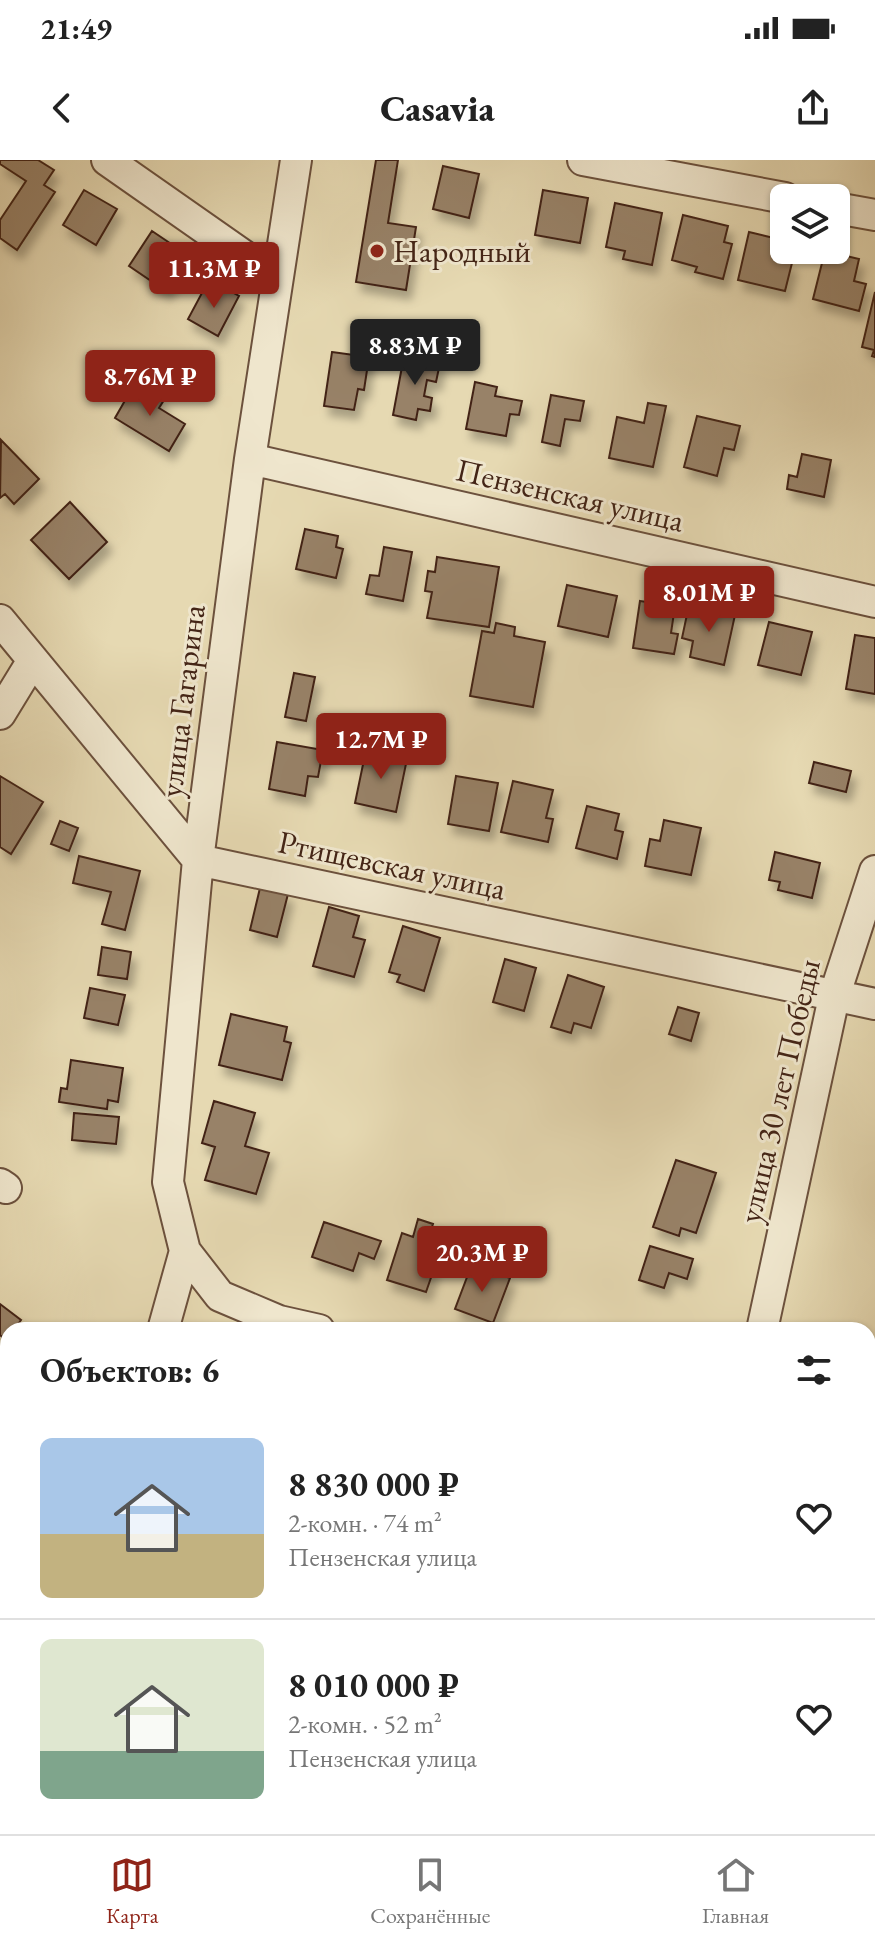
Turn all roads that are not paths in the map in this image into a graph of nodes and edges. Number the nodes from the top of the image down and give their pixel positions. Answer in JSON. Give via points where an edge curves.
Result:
{"nodes":[{"id":1,"x":107,"y":160,"type":"edge"},
{"id":2,"x":296,"y":160,"type":"edge"},
{"id":3,"x":583,"y":160,"type":"edge"},
{"id":4,"x":770,"y":195,"type":"edge"},
{"id":5,"x":850,"y":211,"type":"edge"},
{"id":6,"x":875,"y":215,"type":"edge"},
{"id":7,"x":277,"y":279,"type":"junction"},
{"id":8,"x":250,"y":459,"type":"junction"},
{"id":9,"x":875,"y":602,"type":"edge"},
{"id":10,"x":0,"y":620,"type":"edge"},
{"id":11,"x":33,"y":660,"type":"junction"},
{"id":12,"x":0,"y":714,"type":"edge"},
{"id":13,"x":198,"y":860,"type":"junction"},
{"id":14,"x":875,"y":871,"type":"edge"},
{"id":15,"x":834,"y":997,"type":"junction"},
{"id":16,"x":875,"y":1004,"type":"edge"},
{"id":17,"x":185,"y":1251,"type":"junction"},
{"id":18,"x":165,"y":1322,"type":"edge"},
{"id":19,"x":283,"y":1322,"type":"edge"},
{"id":20,"x":764,"y":1322,"type":"edge"}],
"edges":[{"from":1,"to":7,"type":"street"},
{"from":2,"to":7,"type":"street","name":"улица Гагарина"},
{"from":3,"to":4,"type":"street"},
{"from":5,"to":6,"type":"street"},
{"from":7,"to":8,"type":"street","name":"улица Гагарина"},
{"from":8,"to":9,"type":"street","name":"Пензенская улица"},
{"from":8,"to":13,"type":"street","name":"улица Гагарина"},
{"from":10,"to":11,"type":"street"},
{"from":11,"to":12,"type":"street"},
{"from":11,"to":13,"type":"street"},
{"from":13,"to":15,"type":"street","name":"Ртищевская улица"},
{"from":13,"to":17,"type":"street","name":"улица Гагарина","via":[[168,1182]]},
{"from":14,"to":15,"type":"street","name":"улица 30 лет Победы"},
{"from":15,"to":16,"type":"street","name":"Ртищевская улица"},
{"from":15,"to":20,"type":"street","name":"улица 30 лет Победы"},
{"from":17,"to":18,"type":"street"},
{"from":17,"to":19,"type":"street","via":[[220,1296]]}]}
